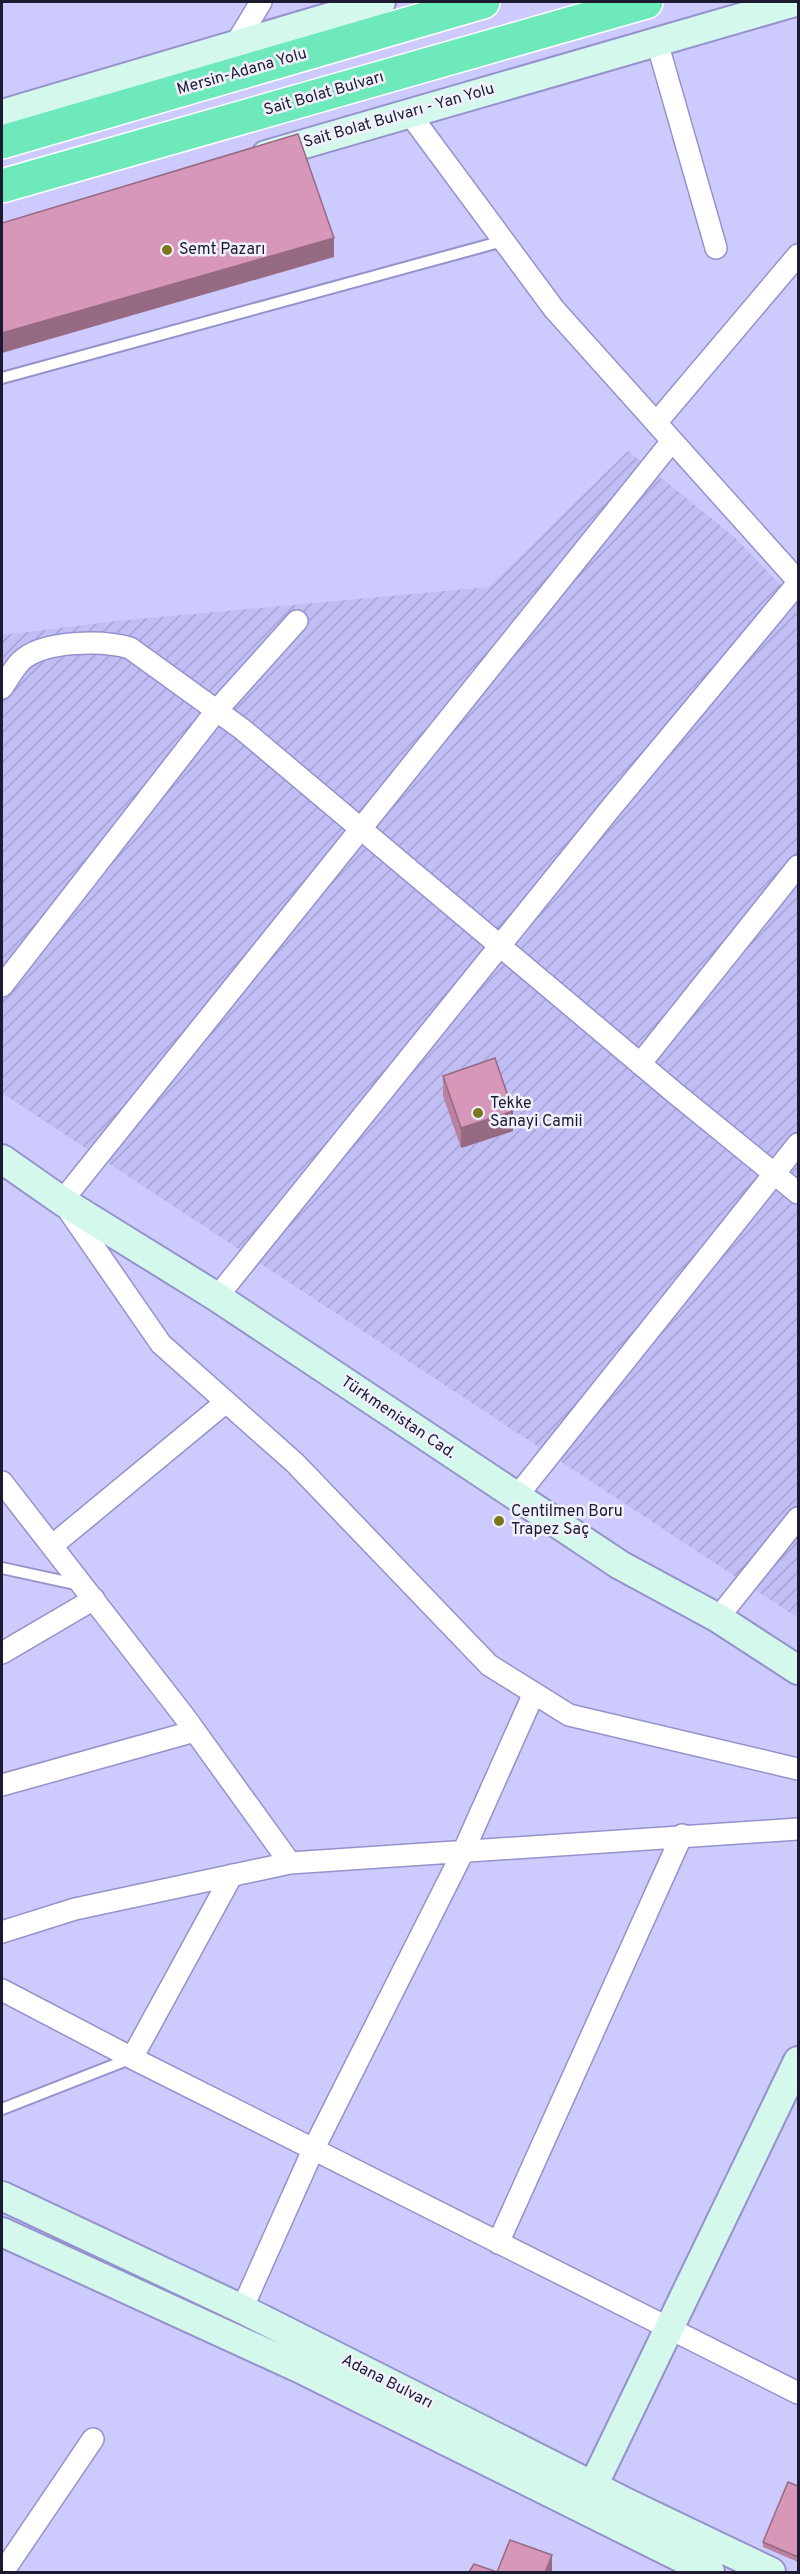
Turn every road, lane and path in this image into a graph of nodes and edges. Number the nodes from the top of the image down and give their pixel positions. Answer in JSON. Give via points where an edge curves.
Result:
{"nodes":[{"id":1,"x":261,"y":2,"type":"edge"},
{"id":2,"x":381,"y":2,"type":"edge"},
{"id":3,"x":483,"y":2,"type":"edge"},
{"id":4,"x":646,"y":2,"type":"edge"},
{"id":5,"x":795,"y":2,"type":"edge"},
{"id":6,"x":657,"y":42,"type":"junction"},
{"id":7,"x":235,"y":45,"type":"junction"},
{"id":8,"x":409,"y":113,"type":"junction"},
{"id":9,"x":2,"y":114,"type":"edge"},
{"id":10,"x":2,"y":141,"type":"edge"},
{"id":11,"x":239,"y":162,"type":"edge"},
{"id":12,"x":2,"y":186,"type":"edge"},
{"id":13,"x":503,"y":241,"type":"junction"},
{"id":14,"x":716,"y":248,"type":"dead end"},
{"id":15,"x":798,"y":255,"type":"edge"},
{"id":16,"x":2,"y":378,"type":"edge"},
{"id":17,"x":656,"y":423,"type":"junction"},
{"id":18,"x":672,"y":441,"type":"junction"},
{"id":19,"x":798,"y":582,"type":"edge"},
{"id":20,"x":297,"y":621,"type":"dead end"},
{"id":21,"x":2,"y":688,"type":"edge"},
{"id":22,"x":217,"y":710,"type":"junction"},
{"id":23,"x":360,"y":828,"type":"junction"},
{"id":24,"x":798,"y":866,"type":"edge"},
{"id":25,"x":500,"y":946,"type":"junction"},
{"id":26,"x":2,"y":986,"type":"edge"},
{"id":27,"x":640,"y":1064,"type":"junction"},
{"id":28,"x":798,"y":1144,"type":"edge"},
{"id":29,"x":2,"y":1159,"type":"edge"},
{"id":30,"x":774,"y":1173,"type":"junction"},
{"id":31,"x":798,"y":1193,"type":"edge"},
{"id":32,"x":62,"y":1201,"type":"junction"},
{"id":33,"x":217,"y":1297,"type":"junction"},
{"id":34,"x":226,"y":1402,"type":"junction"},
{"id":35,"x":2,"y":1482,"type":"edge"},
{"id":36,"x":517,"y":1496,"type":"junction"},
{"id":37,"x":798,"y":1518,"type":"edge"},
{"id":38,"x":53,"y":1545,"type":"junction"},
{"id":39,"x":2,"y":1568,"type":"edge"},
{"id":40,"x":90,"y":1592,"type":"junction"},
{"id":41,"x":718,"y":1618,"type":"junction"},
{"id":42,"x":2,"y":1653,"type":"edge"},
{"id":43,"x":798,"y":1670,"type":"edge"},
{"id":44,"x":534,"y":1693,"type":"junction"},
{"id":45,"x":195,"y":1731,"type":"junction"},
{"id":46,"x":798,"y":1768,"type":"edge"},
{"id":47,"x":2,"y":1785,"type":"edge"},
{"id":48,"x":798,"y":1829,"type":"edge"},
{"id":49,"x":682,"y":1835,"type":"junction"},
{"id":50,"x":465,"y":1850,"type":"junction"},
{"id":51,"x":290,"y":1863,"type":"junction"},
{"id":52,"x":232,"y":1875,"type":"junction"},
{"id":53,"x":2,"y":1932,"type":"edge"},
{"id":54,"x":2,"y":1990,"type":"edge"},
{"id":55,"x":132,"y":2058,"type":"junction"},
{"id":56,"x":798,"y":2061,"type":"edge"},
{"id":57,"x":2,"y":2109,"type":"edge"},
{"id":58,"x":313,"y":2150,"type":"junction"},
{"id":59,"x":2,"y":2196,"type":"edge"},
{"id":60,"x":2,"y":2232,"type":"edge"},
{"id":61,"x":498,"y":2243,"type":"junction"},
{"id":62,"x":242,"y":2308,"type":"junction"},
{"id":63,"x":669,"y":2329,"type":"junction"},
{"id":64,"x":798,"y":2393,"type":"edge"},
{"id":65,"x":93,"y":2439,"type":"dead end"},
{"id":66,"x":593,"y":2486,"type":"junction"},
{"id":67,"x":3,"y":2572,"type":"edge"},
{"id":68,"x":710,"y":2572,"type":"edge"},
{"id":69,"x":771,"y":2572,"type":"edge"}],
"edges":[{"from":1,"to":7,"type":"street"},
{"from":2,"to":7,"type":"street"},
{"from":3,"to":10,"type":"highway","name":"Mersin-Adana Yolu"},
{"from":4,"to":12,"type":"highway","name":"Sait Bolat Bulvarı"},
{"from":5,"to":6,"type":"street","name":"Sait Bolat Bulvarı - Yan Yolu"},
{"from":6,"to":8,"type":"street","name":"Sait Bolat Bulvarı - Yan Yolu"},
{"from":6,"to":14,"type":"street"},
{"from":7,"to":9,"type":"street"},
{"from":8,"to":11,"type":"street","name":"Sait Bolat Bulvarı - Yan Yolu"},
{"from":8,"to":13,"type":"street"},
{"from":13,"to":16,"type":"lane"},
{"from":13,"to":17,"type":"street","via":[[554,309]]},
{"from":15,"to":17,"type":"street"},
{"from":17,"to":18,"type":"street"},
{"from":18,"to":19,"type":"street"},
{"from":18,"to":23,"type":"street"},
{"from":19,"to":25,"type":"street"},
{"from":20,"to":22,"type":"street"},
{"from":21,"to":22,"type":"street","via":[[22,660],[51,647],[110,642],[130,648]]},
{"from":22,"to":23,"type":"street"},
{"from":22,"to":26,"type":"street"},
{"from":23,"to":25,"type":"street"},
{"from":23,"to":32,"type":"street"},
{"from":24,"to":27,"type":"street"},
{"from":25,"to":27,"type":"street"},
{"from":25,"to":33,"type":"street"},
{"from":27,"to":30,"type":"street"},
{"from":28,"to":30,"type":"street"},
{"from":29,"to":32,"type":"street","name":"Türkmenistan Cad."},
{"from":30,"to":31,"type":"street"},
{"from":30,"to":36,"type":"street"},
{"from":32,"to":33,"type":"street","name":"Türkmenistan Cad."},
{"from":32,"to":34,"type":"street","via":[[161,1344]]},
{"from":33,"to":36,"type":"street","name":"Türkmenistan Cad."},
{"from":34,"to":38,"type":"street"},
{"from":34,"to":44,"type":"street","via":[[294,1463],[489,1665]]},
{"from":35,"to":38,"type":"street"},
{"from":36,"to":41,"type":"street","name":"Türkmenistan Cad.","via":[[620,1565]]},
{"from":37,"to":41,"type":"street"},
{"from":38,"to":40,"type":"street"},
{"from":39,"to":40,"type":"lane"},
{"from":40,"to":42,"type":"street"},
{"from":40,"to":45,"type":"street"},
{"from":41,"to":43,"type":"street","name":"Türkmenistan Cad."},
{"from":44,"to":46,"type":"street","via":[[569,1715]]},
{"from":44,"to":50,"type":"street"},
{"from":45,"to":47,"type":"street"},
{"from":45,"to":51,"type":"street"},
{"from":48,"to":49,"type":"street"},
{"from":49,"to":50,"type":"street"},
{"from":49,"to":61,"type":"street"},
{"from":50,"to":51,"type":"street"},
{"from":50,"to":58,"type":"street"},
{"from":51,"to":52,"type":"street"},
{"from":52,"to":53,"type":"street","via":[[75,1908]]},
{"from":52,"to":55,"type":"street"},
{"from":54,"to":55,"type":"street"},
{"from":55,"to":57,"type":"lane"},
{"from":55,"to":58,"type":"street"},
{"from":56,"to":63,"type":"street"},
{"from":58,"to":61,"type":"street"},
{"from":58,"to":62,"type":"street"},
{"from":59,"to":62,"type":"street","name":"Adana Bulvarı"},
{"from":60,"to":68,"type":"street","name":"Adana Bulvarı","via":[[299,2368]]},
{"from":61,"to":63,"type":"street"},
{"from":62,"to":66,"type":"street","name":"Adana Bulvarı"},
{"from":63,"to":64,"type":"street"},
{"from":63,"to":66,"type":"street"},
{"from":65,"to":67,"type":"street"},
{"from":66,"to":69,"type":"street","name":"Adana Bulvarı"}]}
